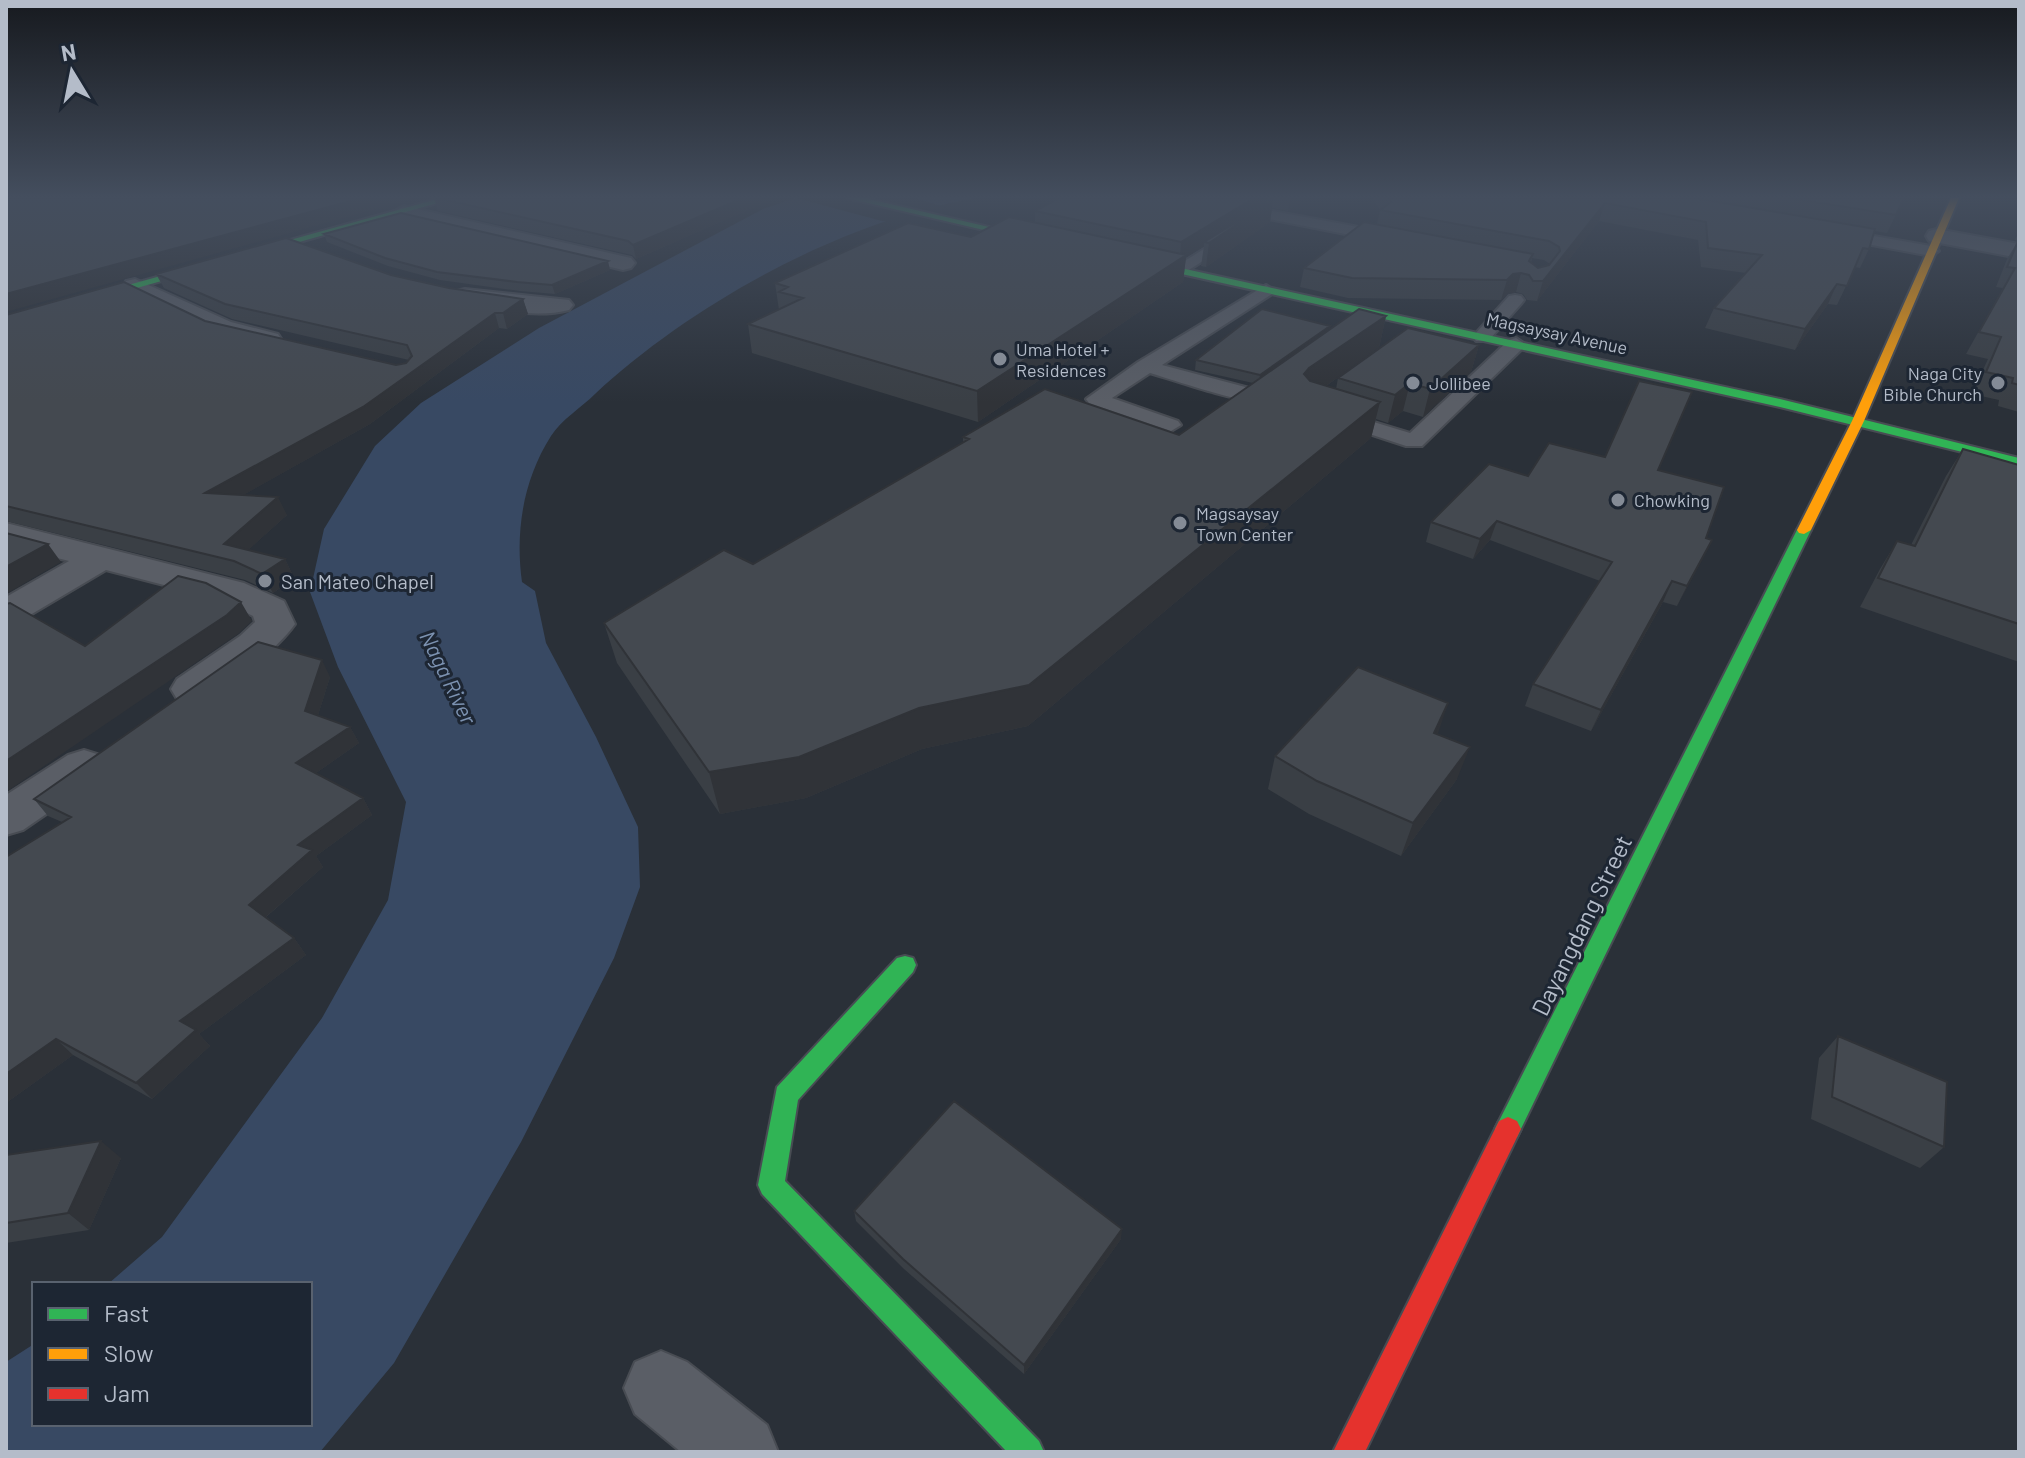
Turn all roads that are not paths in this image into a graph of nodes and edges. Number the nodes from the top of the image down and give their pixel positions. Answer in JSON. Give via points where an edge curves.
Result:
{"nodes":[{"id":1,"x":208,"y":266,"type":"edge"},
{"id":2,"x":1159,"y":266,"type":"edge"},
{"id":3,"x":1184,"y":266,"type":"edge"},
{"id":4,"x":1925,"y":266,"type":"edge"},
{"id":5,"x":1178,"y":270,"type":"junction"},
{"id":6,"x":135,"y":286,"type":"junction"},
{"id":7,"x":1266,"y":290,"type":"junction"},
{"id":8,"x":443,"y":292,"type":"edge"},
{"id":9,"x":1515,"y":300,"type":"edge"},
{"id":10,"x":560,"y":305,"type":"dead end"},
{"id":11,"x":1377,"y":313,"type":"junction"},
{"id":12,"x":6,"y":322,"type":"edge"},
{"id":13,"x":1426,"y":324,"type":"junction"},
{"id":14,"x":1354,"y":330,"type":"edge"},
{"id":15,"x":1482,"y":337,"type":"junction"},
{"id":16,"x":1401,"y":343,"type":"edge"},
{"id":17,"x":1516,"y":344,"type":"junction"},
{"id":18,"x":299,"y":347,"type":"edge"},
{"id":19,"x":1145,"y":366,"type":"junction"},
{"id":20,"x":1296,"y":372,"type":"edge"},
{"id":21,"x":1324,"y":400,"type":"edge"},
{"id":22,"x":1858,"y":421,"type":"junction"},
{"id":23,"x":1171,"y":425,"type":"dead end"},
{"id":24,"x":2019,"y":462,"type":"edge"},
{"id":25,"x":6,"y":534,"type":"edge"},
{"id":26,"x":102,"y":557,"type":"junction"},
{"id":27,"x":6,"y":613,"type":"edge"},
{"id":28,"x":163,"y":709,"type":"edge"},
{"id":29,"x":111,"y":746,"type":"edge"},
{"id":30,"x":6,"y":818,"type":"edge"},
{"id":31,"x":905,"y":965,"type":"dead end"},
{"id":32,"x":661,"y":1388,"type":"dead end"},
{"id":33,"x":740,"y":1452,"type":"edge"},
{"id":34,"x":1028,"y":1452,"type":"edge"},
{"id":35,"x":1349,"y":1452,"type":"edge"}],
"edges":[{"from":1,"to":6,"type":"main road"},
{"from":2,"to":5,"type":"main road","name":"Magsaysay Avenue"},
{"from":3,"to":5,"type":"lane"},
{"from":4,"to":22,"type":"main road","name":"Dayangdang Street"},
{"from":5,"to":7,"type":"main road","name":"Magsaysay Avenue"},
{"from":6,"to":12,"type":"main road"},
{"from":6,"to":18,"type":"street","via":[[222,328]]},
{"from":7,"to":11,"type":"main road","name":"Magsaysay Avenue"},
{"from":7,"to":19,"type":"lane"},
{"from":8,"to":10,"type":"street"},
{"from":9,"to":15,"type":"lane"},
{"from":11,"to":13,"type":"main road","name":"Magsaysay Avenue"},
{"from":11,"to":14,"type":"lane"},
{"from":13,"to":15,"type":"main road","name":"Magsaysay Avenue"},
{"from":13,"to":16,"type":"lane"},
{"from":15,"to":17,"type":"main road","name":"Magsaysay Avenue"},
{"from":17,"to":21,"type":"lane","via":[[1414,441],[1311,409]]},
{"from":17,"to":22,"type":"main road","name":"Magsaysay Avenue"},
{"from":19,"to":20,"type":"lane","via":[[1253,395],[1264,394]]},
{"from":19,"to":23,"type":"lane","via":[[1096,399]]},
{"from":22,"to":24,"type":"main road","name":"Magsaysay Avenue"},
{"from":22,"to":35,"type":"main road","name":"Dayangdang Street"},
{"from":25,"to":26,"type":"street"},
{"from":26,"to":27,"type":"street"},
{"from":26,"to":28,"type":"street","via":[[231,591],[270,609],[275,624],[254,645]]},
{"from":29,"to":30,"type":"street"},
{"from":31,"to":34,"type":"main road","via":[[786,1095],[771,1185]]},
{"from":32,"to":33,"type":"street"}]}
